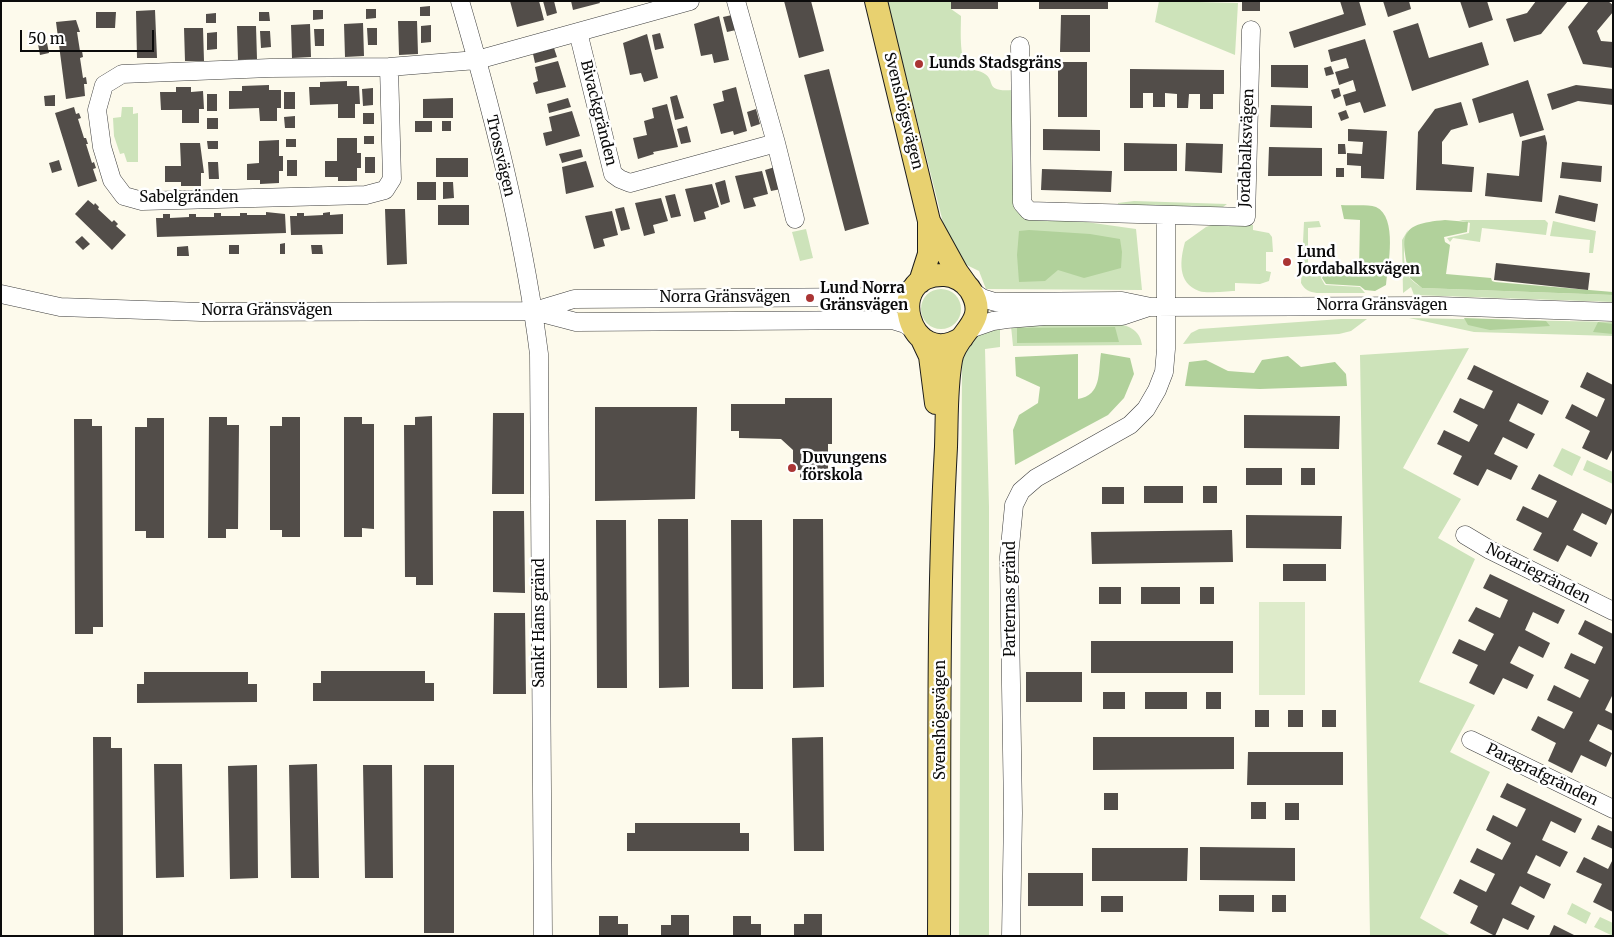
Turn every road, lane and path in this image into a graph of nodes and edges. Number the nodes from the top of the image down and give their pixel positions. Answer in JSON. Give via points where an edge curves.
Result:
{"nodes":[{"id":1,"x":460,"y":1,"type":"edge"},
{"id":2,"x":690,"y":1,"type":"edge"},
{"id":3,"x":736,"y":1,"type":"edge"},
{"id":4,"x":876,"y":1,"type":"edge"},
{"id":5,"x":1251,"y":30,"type":"dead end"},
{"id":6,"x":578,"y":32,"type":"junction"},
{"id":7,"x":1020,"y":46,"type":"dead end"},
{"id":8,"x":477,"y":60,"type":"junction"},
{"id":9,"x":389,"y":67,"type":"junction"},
{"id":10,"x":776,"y":143,"type":"junction"},
{"id":11,"x":1166,"y":215,"type":"junction"},
{"id":12,"x":795,"y":219,"type":"dead end"},
{"id":13,"x":929,"y":221,"type":"junction"},
{"id":14,"x":918,"y":284,"type":"junction"},
{"id":15,"x":969,"y":288,"type":"junction"},
{"id":16,"x":1,"y":294,"type":"edge"},
{"id":17,"x":1158,"y":307,"type":"junction"},
{"id":18,"x":534,"y":311,"type":"junction"},
{"id":19,"x":1613,"y":312,"type":"edge"},
{"id":20,"x":917,"y":333,"type":"junction"},
{"id":21,"x":966,"y":334,"type":"junction"},
{"id":22,"x":942,"y":505,"type":"junction"},
{"id":23,"x":1465,"y":535,"type":"dead end"},
{"id":24,"x":1613,"y":611,"type":"edge"},
{"id":25,"x":1471,"y":740,"type":"dead end"},
{"id":26,"x":1613,"y":809,"type":"edge"},
{"id":27,"x":543,"y":936,"type":"edge"},
{"id":28,"x":939,"y":936,"type":"edge"},
{"id":29,"x":1011,"y":936,"type":"edge"}],
"edges":[{"from":1,"to":8,"type":"street","name":"Trossvägen"},
{"from":2,"to":6,"type":"street"},
{"from":3,"to":10,"type":"street"},
{"from":4,"to":13,"type":"main road","name":"Svenshögsvägen"},
{"from":5,"to":11,"type":"street","name":"Jordabalksvägen","via":[[1246,217]]},
{"from":6,"to":8,"type":"street"},
{"from":6,"to":10,"type":"street","name":"Bivackgränden","via":[[613,174],[620,179],[630,183]]},
{"from":7,"to":11,"type":"street","name":"Jordabalksvägen","via":[[1022,203],[1026,208],[1041,212]]},
{"from":8,"to":9,"type":"street","name":"Sabelgränden"},
{"from":8,"to":18,"type":"street","name":"Trossvägen"},
{"from":9,"to":9,"type":"street","name":"Sabelgränden","via":[[392,179],[385,190],[366,195],[142,201],[124,196],[112,180],[102,147],[97,110],[104,85],[122,74]]},
{"from":10,"to":12,"type":"street"},
{"from":11,"to":17,"type":"street"},
{"from":13,"to":14,"type":"main road","name":"Svenshögsvägen","via":[[929,254]]},
{"from":13,"to":15,"type":"main road","name":"Svenshögsvägen"},
{"from":14,"to":15,"type":"main road","via":[[943,275],[954,277]]},
{"from":14,"to":18,"type":"street","name":"Norra Gränsvägen","via":[[901,294],[877,297],[574,299]]},
{"from":14,"to":20,"type":"main road","name":"Svenshögsvägen","via":[[907,306],[908,318]]},
{"from":15,"to":17,"type":"street","name":"Norra Gränsvägen","via":[[982,298],[995,302],[1122,301]]},
{"from":15,"to":21,"type":"main road","name":"Svenshögsvägen","via":[[976,308]]},
{"from":16,"to":18,"type":"street","name":"Norra Gränsvägen","via":[[60,307],[201,312]]},
{"from":17,"to":19,"type":"street","name":"Norra Gränsvägen","via":[[1438,306]]},
{"from":17,"to":21,"type":"street","name":"Norra Gränsvägen","via":[[1122,316],[1006,319],[988,323]]},
{"from":17,"to":29,"type":"street","name":"Parternas gränd","via":[[1164,372],[1146,409],[1130,425],[1036,478],[1021,491],[1014,505],[1009,557],[1013,813]]},
{"from":18,"to":20,"type":"street","name":"Norra Gränsvägen","via":[[576,322],[892,320]]},
{"from":18,"to":27,"type":"street","name":"Sankt Hans gränd","via":[[539,354]]},
{"from":20,"to":21,"type":"main road","via":[[941,344]]},
{"from":20,"to":22,"type":"main road","name":"Svenshögsvägen","via":[[930,356],[934,375]]},
{"from":21,"to":22,"type":"main road","name":"Svenshögsvägen","via":[[953,351],[951,360]]},
{"from":22,"to":28,"type":"main road","name":"Svenshögsvägen"},
{"from":23,"to":24,"type":"street","name":"Notariegränden"},
{"from":25,"to":26,"type":"street","name":"Paragrafgränden"}]}
